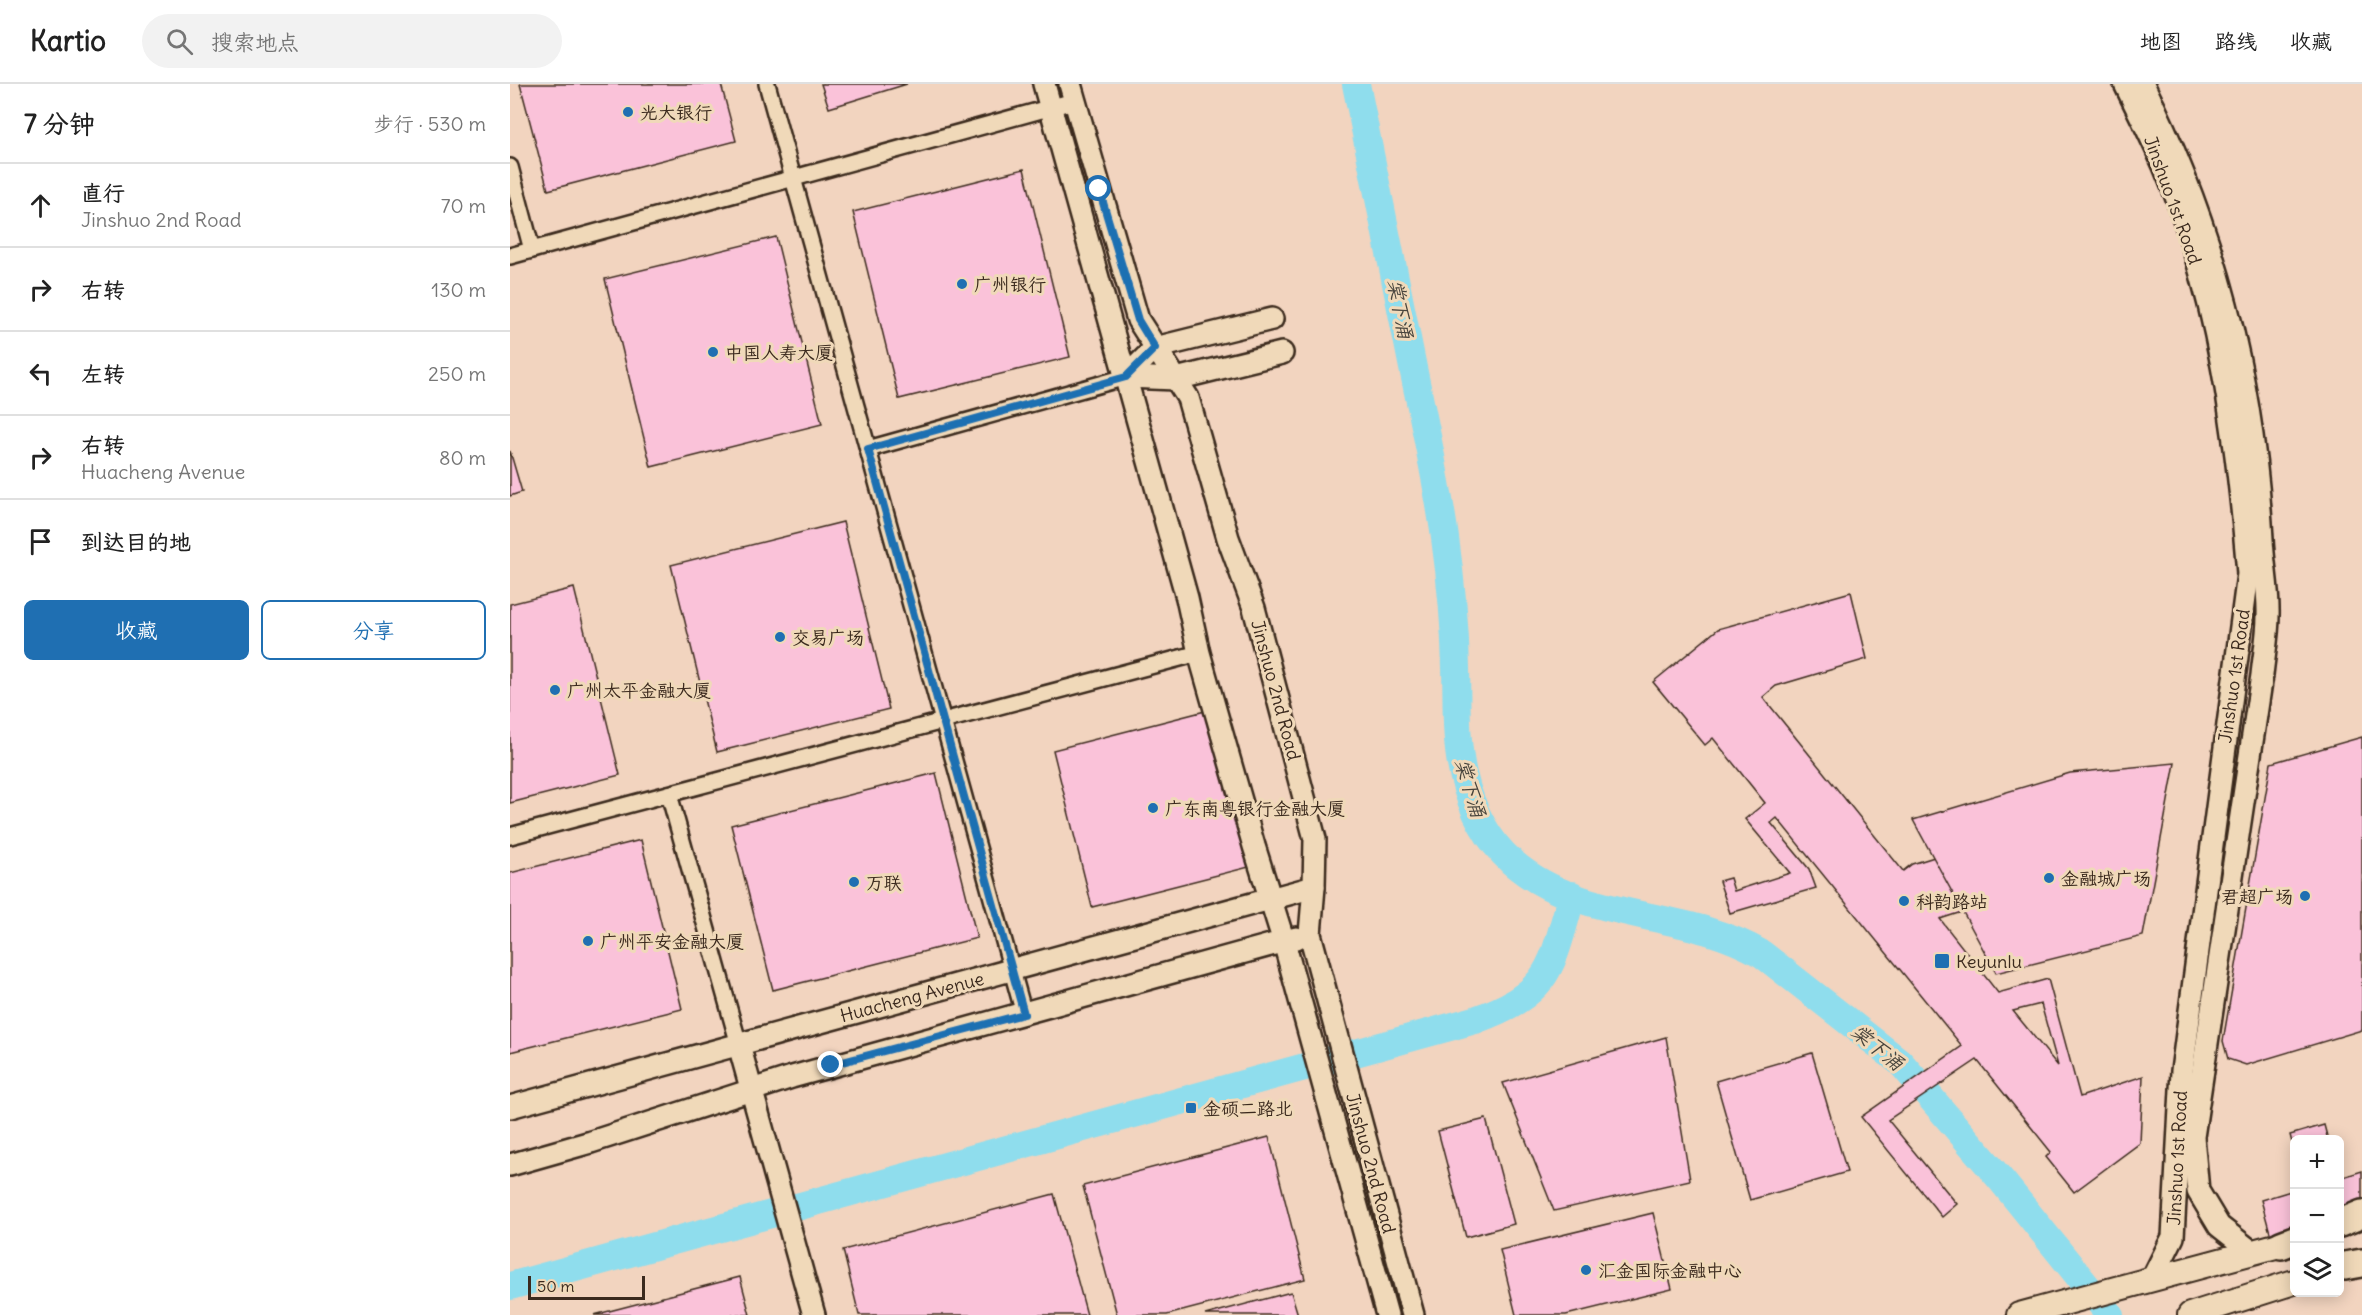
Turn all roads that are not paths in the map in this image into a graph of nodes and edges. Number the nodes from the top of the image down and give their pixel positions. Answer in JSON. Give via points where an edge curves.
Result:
{"nodes":[{"id":1,"x":767,"y":84,"type":"edge"},
{"id":2,"x":1044,"y":84,"type":"edge"},
{"id":3,"x":2125,"y":84,"type":"edge"},
{"id":4,"x":2143,"y":84,"type":"edge"},
{"id":5,"x":1072,"y":92,"type":"edge"},
{"id":6,"x":1051,"y":107,"type":"junction"},
{"id":7,"x":510,"y":167,"type":"edge"},
{"id":8,"x":793,"y":178,"type":"junction"},
{"id":9,"x":532,"y":249,"type":"junction"},
{"id":10,"x":510,"y":256,"type":"edge"},
{"id":11,"x":1272,"y":319,"type":"dead end"},
{"id":12,"x":1155,"y":348,"type":"junction"},
{"id":13,"x":1282,"y":353,"type":"dead end"},
{"id":14,"x":1126,"y":377,"type":"junction"},
{"id":15,"x":1176,"y":379,"type":"junction"},
{"id":16,"x":868,"y":449,"type":"junction"},
{"id":17,"x":1199,"y":652,"type":"junction"},
{"id":18,"x":943,"y":721,"type":"junction"},
{"id":19,"x":669,"y":794,"type":"junction"},
{"id":20,"x":510,"y":836,"type":"edge"},
{"id":21,"x":1314,"y":887,"type":"junction"},
{"id":22,"x":1270,"y":900,"type":"junction"},
{"id":23,"x":1310,"y":934,"type":"junction"},
{"id":24,"x":1284,"y":942,"type":"junction"},
{"id":25,"x":1012,"y":970,"type":"junction"},
{"id":26,"x":1024,"y":1014,"type":"junction"},
{"id":27,"x":739,"y":1045,"type":"junction"},
{"id":28,"x":752,"y":1089,"type":"junction"},
{"id":29,"x":510,"y":1107,"type":"edge"},
{"id":30,"x":510,"y":1166,"type":"edge"},
{"id":31,"x":2362,"y":1214,"type":"edge"},
{"id":32,"x":2344,"y":1221,"type":"edge"},
{"id":33,"x":2362,"y":1223,"type":"edge"},
{"id":34,"x":2344,"y":1228,"type":"edge"},
{"id":35,"x":2290,"y":1242,"type":"edge"},
{"id":36,"x":2252,"y":1252,"type":"junction"},
{"id":37,"x":2152,"y":1279,"type":"junction"},
{"id":38,"x":2290,"y":1284,"type":"edge"},
{"id":39,"x":814,"y":1315,"type":"edge"},
{"id":40,"x":1387,"y":1315,"type":"edge"},
{"id":41,"x":1413,"y":1315,"type":"edge"},
{"id":42,"x":2019,"y":1315,"type":"edge"},
{"id":43,"x":2190,"y":1315,"type":"edge"}],
"edges":[{"from":1,"to":8,"type":"street"},
{"from":2,"to":6,"type":"street","name":"Jinshuo 2nd Road"},
{"from":3,"to":37,"type":"street","name":"Jinshuo 1st Road","via":[[2164,167],[2206,295],[2232,421],[2248,574],[2182,1071],[2173,1237]]},
{"from":4,"to":36,"type":"street","name":"Jinshuo 1st Road","via":[[2186,177],[2221,283],[2248,404],[2260,506],[2268,614],[2262,675],[2193,1137],[2198,1191],[2219,1226]]},
{"from":5,"to":6,"type":"street"},
{"from":5,"to":12,"type":"street","name":"Jinshuo 2nd Road","via":[[1135,312]]},
{"from":6,"to":8,"type":"street"},
{"from":6,"to":14,"type":"street","name":"Jinshuo 2nd Road"},
{"from":7,"to":9,"type":"street"},
{"from":8,"to":9,"type":"street"},
{"from":8,"to":16,"type":"street"},
{"from":9,"to":10,"type":"street"},
{"from":11,"to":12,"type":"street"},
{"from":12,"to":14,"type":"street"},
{"from":12,"to":15,"type":"street","name":"Jinshuo 2nd Road"},
{"from":13,"to":15,"type":"street"},
{"from":14,"to":15,"type":"street"},
{"from":14,"to":16,"type":"street"},
{"from":14,"to":17,"type":"street","name":"Jinshuo 2nd Road"},
{"from":15,"to":21,"type":"street","name":"Jinshuo 2nd Road","via":[[1191,406],[1228,538],[1254,608],[1312,826],[1316,852]]},
{"from":16,"to":18,"type":"street"},
{"from":17,"to":18,"type":"street"},
{"from":17,"to":22,"type":"street","name":"Jinshuo 2nd Road"},
{"from":18,"to":19,"type":"street"},
{"from":18,"to":25,"type":"street"},
{"from":19,"to":20,"type":"street"},
{"from":19,"to":27,"type":"street"},
{"from":21,"to":22,"type":"street","name":"Huacheng Avenue"},
{"from":21,"to":23,"type":"street","name":"Jinshuo 2nd Road"},
{"from":22,"to":24,"type":"street","name":"Jinshuo 2nd Road"},
{"from":22,"to":25,"type":"street","name":"Huacheng Avenue"},
{"from":23,"to":24,"type":"street"},
{"from":23,"to":41,"type":"street","name":"Jinshuo 2nd Road"},
{"from":24,"to":26,"type":"street"},
{"from":24,"to":40,"type":"street","name":"Jinshuo 2nd Road"},
{"from":25,"to":26,"type":"street"},
{"from":25,"to":27,"type":"street","name":"Huacheng Avenue"},
{"from":26,"to":28,"type":"street"},
{"from":27,"to":28,"type":"street"},
{"from":27,"to":29,"type":"street","name":"Huacheng Avenue"},
{"from":28,"to":30,"type":"street"},
{"from":28,"to":39,"type":"street"},
{"from":31,"to":32,"type":"highway"},
{"from":33,"to":34,"type":"main road"},
{"from":35,"to":36,"type":"main road"},
{"from":36,"to":37,"type":"main road"},
{"from":37,"to":42,"type":"main road"},
{"from":38,"to":43,"type":"main road"}]}
